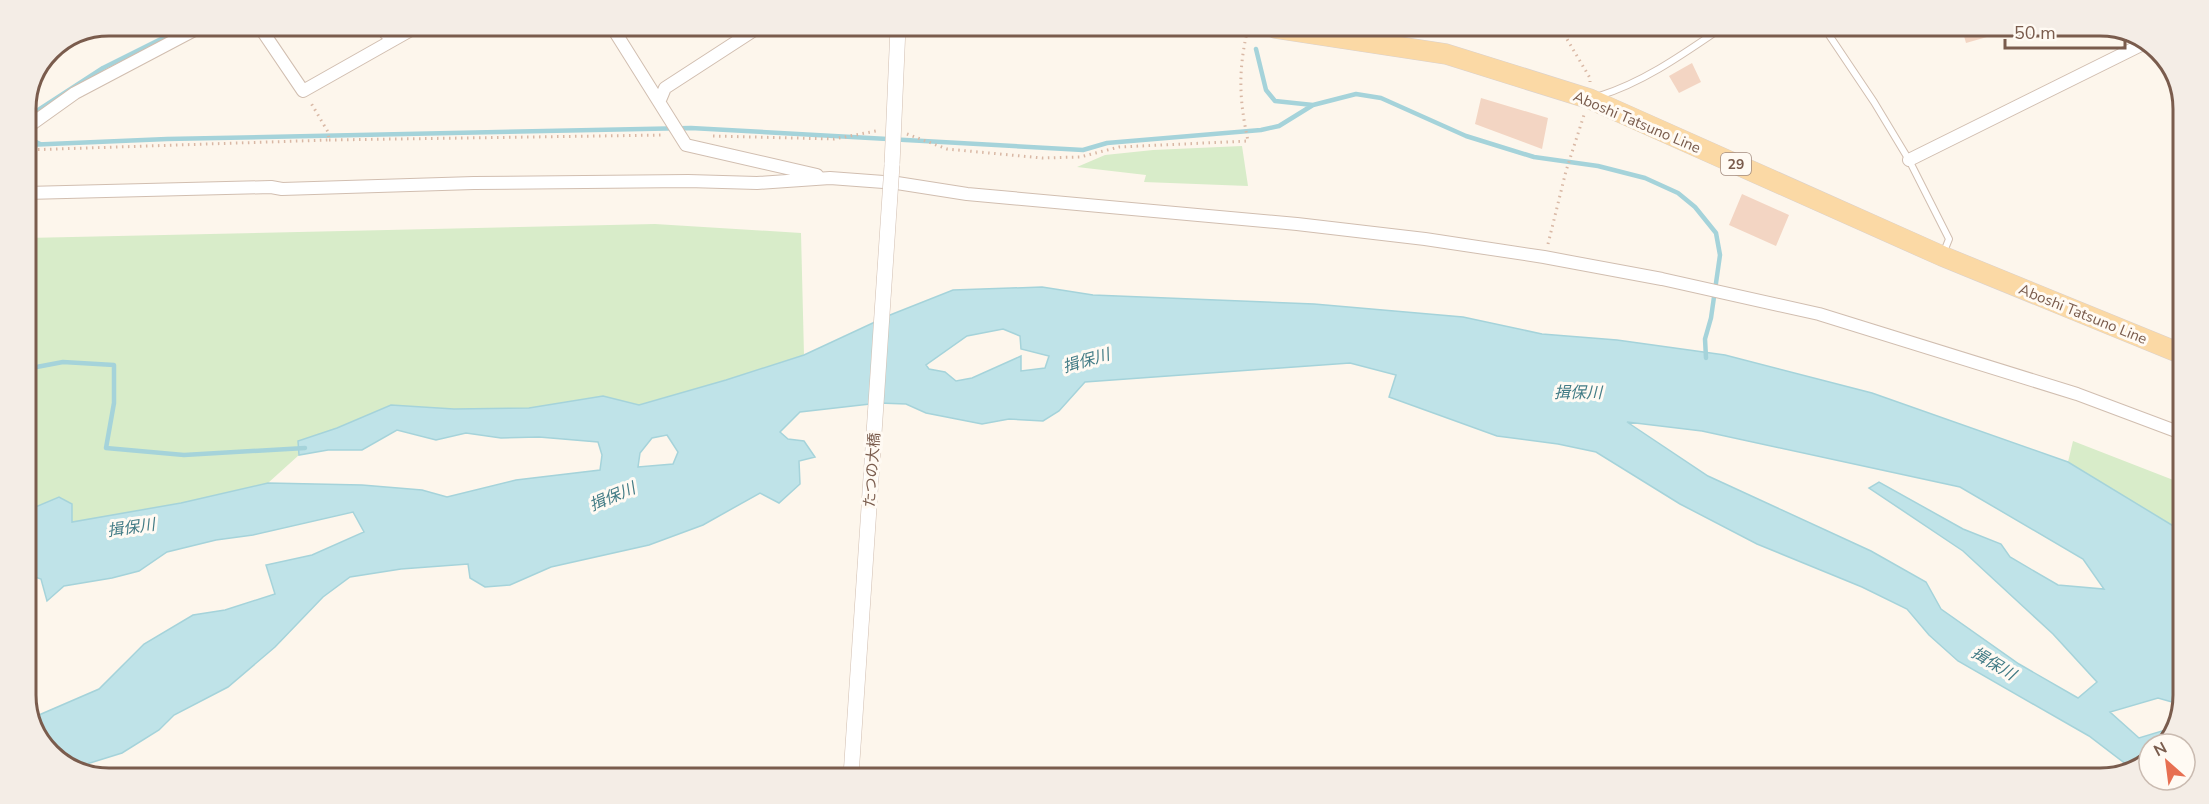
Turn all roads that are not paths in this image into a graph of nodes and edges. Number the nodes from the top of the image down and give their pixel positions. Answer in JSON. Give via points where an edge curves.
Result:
{"nodes":[{"id":1,"x":175,"y":36,"type":"edge"},
{"id":2,"x":265,"y":36,"type":"edge"},
{"id":3,"x":389,"y":36,"type":"edge"},
{"id":4,"x":399,"y":36,"type":"edge"},
{"id":5,"x":618,"y":36,"type":"edge"},
{"id":6,"x":745,"y":36,"type":"edge"},
{"id":7,"x":898,"y":36,"type":"edge"},
{"id":8,"x":1328,"y":36,"type":"edge"},
{"id":9,"x":1710,"y":36,"type":"edge"},
{"id":10,"x":1830,"y":36,"type":"edge"},
{"id":11,"x":392,"y":40,"type":"junction"},
{"id":12,"x":2137,"y":47,"type":"edge"},
{"id":13,"x":1590,"y":99,"type":"junction"},
{"id":14,"x":660,"y":100,"type":"junction"},
{"id":15,"x":36,"y":121,"type":"edge"},
{"id":16,"x":1909,"y":160,"type":"junction"},
{"id":17,"x":830,"y":178,"type":"junction"},
{"id":18,"x":36,"y":193,"type":"edge"},
{"id":19,"x":1942,"y":256,"type":"junction"},
{"id":20,"x":2173,"y":350,"type":"edge"},
{"id":21,"x":2173,"y":430,"type":"edge"},
{"id":22,"x":852,"y":768,"type":"edge"}],
"edges":[{"from":1,"to":15,"type":"street","via":[[75,93]]},
{"from":2,"to":11,"type":"street","via":[[303,91]]},
{"from":3,"to":11,"type":"street"},
{"from":4,"to":11,"type":"street"},
{"from":5,"to":14,"type":"street"},
{"from":6,"to":14,"type":"street","via":[[665,88]]},
{"from":7,"to":22,"type":"street","name":"たつの大橋","bridge":true},
{"from":8,"to":13,"type":"main road","name":"Aboshi Tatsuno Line","number":"29","via":[[1446,54]]},
{"from":9,"to":13,"type":"lane","via":[[1622,89]]},
{"from":10,"to":16,"type":"lane"},
{"from":12,"to":16,"type":"street"},
{"from":13,"to":19,"type":"main road","name":"Aboshi Tatsuno Line","number":"29"},
{"from":14,"to":17,"type":"street","via":[[686,145]]},
{"from":16,"to":19,"type":"lane","via":[[1949,239]]},
{"from":17,"to":18,"type":"street","via":[[757,183],[474,183]]},
{"from":17,"to":21,"type":"street","via":[[1425,239],[1662,279],[1819,314],[2077,394]]},
{"from":19,"to":20,"type":"main road","name":"Aboshi Tatsuno Line","number":"29"}]}
